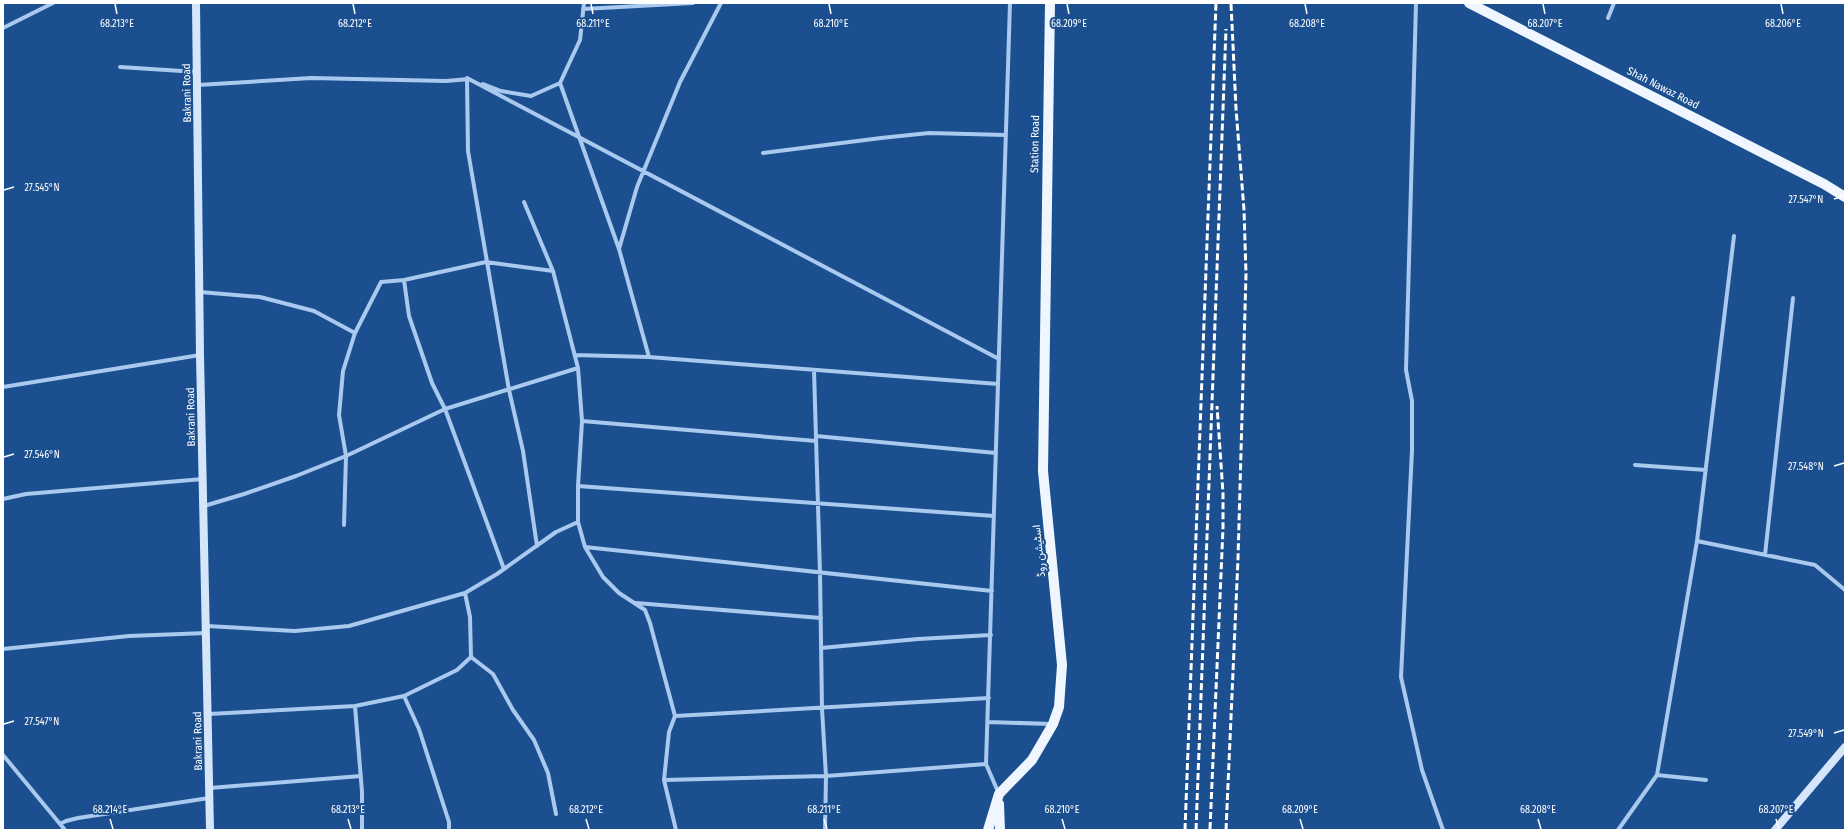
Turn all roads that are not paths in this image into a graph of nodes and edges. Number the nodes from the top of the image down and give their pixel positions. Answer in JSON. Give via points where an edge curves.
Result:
{"nodes":[{"id":1,"x":53,"y":3,"type":"edge"},
{"id":2,"x":196,"y":3,"type":"edge"},
{"id":3,"x":584,"y":3,"type":"edge"},
{"id":4,"x":693,"y":3,"type":"edge"},
{"id":5,"x":721,"y":3,"type":"edge"},
{"id":6,"x":1010,"y":3,"type":"edge"},
{"id":7,"x":1050,"y":3,"type":"edge"},
{"id":8,"x":1416,"y":3,"type":"edge"},
{"id":9,"x":1469,"y":3,"type":"edge"},
{"id":10,"x":1614,"y":3,"type":"edge"},
{"id":11,"x":583,"y":10,"type":"junction"},
{"id":12,"x":1608,"y":18,"type":"dead end"},
{"id":13,"x":3,"y":28,"type":"edge"},
{"id":14,"x":120,"y":67,"type":"dead end"},
{"id":15,"x":198,"y":72,"type":"junction"},
{"id":16,"x":467,"y":78,"type":"junction"},
{"id":17,"x":560,"y":83,"type":"junction"},
{"id":18,"x":198,"y":85,"type":"junction"},
{"id":19,"x":1006,"y":135,"type":"junction"},
{"id":20,"x":579,"y":137,"type":"junction"},
{"id":21,"x":764,"y":153,"type":"dead end"},
{"id":22,"x":644,"y":172,"type":"junction"},
{"id":23,"x":1845,"y":197,"type":"edge"},
{"id":24,"x":524,"y":202,"type":"dead end"},
{"id":25,"x":1734,"y":236,"type":"dead end"},
{"id":26,"x":619,"y":249,"type":"junction"},
{"id":27,"x":486,"y":262,"type":"junction"},
{"id":28,"x":554,"y":271,"type":"junction"},
{"id":29,"x":404,"y":280,"type":"junction"},
{"id":30,"x":1045,"y":286,"type":"joint"},
{"id":31,"x":200,"y":292,"type":"junction"},
{"id":32,"x":1793,"y":298,"type":"dead end"},
{"id":33,"x":355,"y":333,"type":"junction"},
{"id":34,"x":200,"y":355,"type":"junction"},
{"id":35,"x":575,"y":355,"type":"junction"},
{"id":36,"x":649,"y":357,"type":"junction"},
{"id":37,"x":999,"y":359,"type":"junction"},
{"id":38,"x":578,"y":368,"type":"junction"},
{"id":39,"x":814,"y":370,"type":"junction"},
{"id":40,"x":998,"y":384,"type":"junction"},
{"id":41,"x":3,"y":387,"type":"edge"},
{"id":42,"x":509,"y":390,"type":"junction"},
{"id":43,"x":445,"y":409,"type":"junction"},
{"id":44,"x":582,"y":421,"type":"junction"},
{"id":45,"x":816,"y":438,"type":"junction"},
{"id":46,"x":996,"y":452,"type":"junction"},
{"id":47,"x":346,"y":456,"type":"junction"},
{"id":48,"x":1635,"y":465,"type":"dead end"},
{"id":49,"x":1706,"y":470,"type":"junction"},
{"id":50,"x":203,"y":479,"type":"junction"},
{"id":51,"x":578,"y":486,"type":"junction"},
{"id":52,"x":3,"y":499,"type":"edge"},
{"id":53,"x":818,"y":502,"type":"junction"},
{"id":54,"x":204,"y":506,"type":"junction"},
{"id":55,"x":994,"y":516,"type":"junction"},
{"id":56,"x":578,"y":522,"type":"junction"},
{"id":57,"x":344,"y":525,"type":"dead end"},
{"id":58,"x":1697,"y":541,"type":"junction"},
{"id":59,"x":537,"y":546,"type":"junction"},
{"id":60,"x":585,"y":547,"type":"junction"},
{"id":61,"x":1765,"y":555,"type":"junction"},
{"id":62,"x":504,"y":569,"type":"junction"},
{"id":63,"x":820,"y":573,"type":"junction"},
{"id":64,"x":1845,"y":590,"type":"edge"},
{"id":65,"x":992,"y":591,"type":"junction"},
{"id":66,"x":465,"y":593,"type":"junction"},
{"id":67,"x":636,"y":603,"type":"junction"},
{"id":68,"x":821,"y":618,"type":"junction"},
{"id":69,"x":207,"y":630,"type":"junction"},
{"id":70,"x":991,"y":635,"type":"junction"},
{"id":71,"x":821,"y":648,"type":"junction"},
{"id":72,"x":3,"y":649,"type":"edge"},
{"id":73,"x":471,"y":657,"type":"junction"},
{"id":74,"x":404,"y":696,"type":"junction"},
{"id":75,"x":988,"y":698,"type":"junction"},
{"id":76,"x":355,"y":706,"type":"junction"},
{"id":77,"x":822,"y":709,"type":"junction"},
{"id":78,"x":209,"y":714,"type":"junction"},
{"id":79,"x":675,"y":716,"type":"junction"},
{"id":80,"x":988,"y":722,"type":"junction"},
{"id":81,"x":1052,"y":724,"type":"junction"},
{"id":82,"x":1845,"y":747,"type":"edge"},
{"id":83,"x":3,"y":755,"type":"edge"},
{"id":84,"x":986,"y":764,"type":"junction"},
{"id":85,"x":1657,"y":775,"type":"junction"},
{"id":86,"x":361,"y":776,"type":"junction"},
{"id":87,"x":826,"y":776,"type":"junction"},
{"id":88,"x":664,"y":780,"type":"junction"},
{"id":89,"x":1706,"y":780,"type":"dead end"},
{"id":90,"x":210,"y":788,"type":"junction"},
{"id":91,"x":999,"y":794,"type":"junction"},
{"id":92,"x":210,"y":798,"type":"junction"},
{"id":93,"x":556,"y":814,"type":"dead end"},
{"id":94,"x":60,"y":824,"type":"junction"},
{"id":95,"x":65,"y":830,"type":"edge"},
{"id":96,"x":210,"y":830,"type":"edge"},
{"id":97,"x":362,"y":830,"type":"edge"},
{"id":98,"x":449,"y":830,"type":"edge"},
{"id":99,"x":676,"y":830,"type":"edge"},
{"id":100,"x":825,"y":830,"type":"edge"},
{"id":101,"x":988,"y":830,"type":"edge"},
{"id":102,"x":1000,"y":830,"type":"edge"},
{"id":103,"x":1443,"y":830,"type":"edge"},
{"id":104,"x":1618,"y":830,"type":"edge"},
{"id":105,"x":1775,"y":830,"type":"edge"}],
"edges":[{"from":1,"to":13,"type":"street"},
{"from":2,"to":15,"type":"street","name":"Bakrani Road"},
{"from":3,"to":11,"type":"street"},
{"from":4,"to":11,"type":"street"},
{"from":5,"to":22,"type":"street","via":[[680,82]]},
{"from":6,"to":19,"type":"street"},
{"from":7,"to":30,"type":"main road","name":"Station Road"},
{"from":8,"to":103,"type":"street","via":[[1406,370],[1412,401],[1412,450],[1401,677],[1422,770]]},
{"from":9,"to":23,"type":"main road","name":"Shah Nawaz Road"},
{"from":10,"to":12,"type":"street"},
{"from":11,"to":17,"type":"street","via":[[580,40]]},
{"from":14,"to":15,"type":"street"},
{"from":15,"to":18,"type":"street","name":"Bakrani Road"},
{"from":16,"to":17,"type":"street","via":[[501,91],[531,96]]},
{"from":16,"to":18,"type":"street","via":[[446,81],[311,78]]},
{"from":16,"to":20,"type":"street"},
{"from":16,"to":27,"type":"street","via":[[468,151]]},
{"from":17,"to":20,"type":"street"},
{"from":18,"to":31,"type":"street","name":"Bakrani Road"},
{"from":19,"to":21,"type":"street","via":[[929,133]]},
{"from":19,"to":37,"type":"street"},
{"from":20,"to":22,"type":"street"},
{"from":20,"to":26,"type":"street"},
{"from":22,"to":26,"type":"street"},
{"from":22,"to":37,"type":"street"},
{"from":24,"to":28,"type":"street"},
{"from":25,"to":49,"type":"street"},
{"from":26,"to":36,"type":"street"},
{"from":27,"to":28,"type":"street"},
{"from":27,"to":29,"type":"street"},
{"from":27,"to":42,"type":"street"},
{"from":28,"to":35,"type":"street"},
{"from":29,"to":33,"type":"street","via":[[381,282]]},
{"from":29,"to":43,"type":"street","via":[[409,316],[432,383]]},
{"from":30,"to":81,"type":"main road","name":"اسٹیشن روڈ","via":[[1043,472],[1062,665],[1059,707]]},
{"from":31,"to":33,"type":"street","via":[[260,297],[314,311]]},
{"from":31,"to":34,"type":"street","name":"Bakrani Road"},
{"from":32,"to":61,"type":"street"},
{"from":33,"to":47,"type":"street","via":[[343,372],[339,415]]},
{"from":34,"to":41,"type":"street"},
{"from":34,"to":50,"type":"street","name":"Bakrani Road"},
{"from":35,"to":36,"type":"street"},
{"from":35,"to":38,"type":"street"},
{"from":36,"to":39,"type":"street"},
{"from":37,"to":40,"type":"street"},
{"from":38,"to":42,"type":"street"},
{"from":38,"to":44,"type":"street"},
{"from":39,"to":40,"type":"street"},
{"from":39,"to":45,"type":"street"},
{"from":40,"to":46,"type":"street"},
{"from":42,"to":43,"type":"street"},
{"from":42,"to":59,"type":"street","via":[[523,451]]},
{"from":43,"to":47,"type":"street"},
{"from":43,"to":62,"type":"street"},
{"from":44,"to":45,"type":"street"},
{"from":44,"to":51,"type":"street"},
{"from":45,"to":46,"type":"street"},
{"from":45,"to":53,"type":"street"},
{"from":46,"to":55,"type":"street"},
{"from":47,"to":54,"type":"street","via":[[288,479]]},
{"from":47,"to":57,"type":"street"},
{"from":48,"to":49,"type":"street"},
{"from":49,"to":58,"type":"street"},
{"from":50,"to":52,"type":"street","via":[[26,494]]},
{"from":50,"to":54,"type":"street","name":"Bakrani Road"},
{"from":51,"to":53,"type":"street"},
{"from":51,"to":56,"type":"street"},
{"from":53,"to":55,"type":"street"},
{"from":53,"to":63,"type":"street"},
{"from":54,"to":69,"type":"street","name":"Bakrani Road"},
{"from":55,"to":65,"type":"street"},
{"from":56,"to":59,"type":"street","via":[[556,532]]},
{"from":56,"to":60,"type":"street"},
{"from":58,"to":61,"type":"street"},
{"from":58,"to":85,"type":"street"},
{"from":59,"to":62,"type":"street"},
{"from":60,"to":63,"type":"street"},
{"from":60,"to":67,"type":"street","via":[[603,577],[619,593]]},
{"from":61,"to":64,"type":"street","via":[[1815,565]]},
{"from":62,"to":66,"type":"street"},
{"from":63,"to":65,"type":"street"},
{"from":63,"to":68,"type":"street"},
{"from":65,"to":70,"type":"street"},
{"from":66,"to":69,"type":"street","via":[[349,626],[295,631]]},
{"from":66,"to":73,"type":"street","via":[[470,617]]},
{"from":67,"to":68,"type":"street"},
{"from":67,"to":79,"type":"street","via":[[645,610],[650,623]]},
{"from":68,"to":71,"type":"street"},
{"from":69,"to":72,"type":"street"},
{"from":69,"to":78,"type":"street","name":"Bakrani Road"},
{"from":70,"to":71,"type":"street"},
{"from":70,"to":75,"type":"street"},
{"from":71,"to":77,"type":"street"},
{"from":73,"to":74,"type":"street","via":[[457,670]]},
{"from":73,"to":93,"type":"street","via":[[493,674],[513,710],[534,740],[548,773]]},
{"from":74,"to":76,"type":"street"},
{"from":74,"to":98,"type":"street","via":[[419,728]]},
{"from":75,"to":77,"type":"street"},
{"from":75,"to":80,"type":"street"},
{"from":76,"to":78,"type":"street"},
{"from":76,"to":86,"type":"street"},
{"from":77,"to":79,"type":"street"},
{"from":77,"to":87,"type":"street"},
{"from":78,"to":90,"type":"street","name":"Bakrani Road"},
{"from":79,"to":88,"type":"street","via":[[669,732]]},
{"from":80,"to":81,"type":"street"},
{"from":80,"to":84,"type":"street"},
{"from":81,"to":91,"type":"main road","name":"اسٹیشن روڈ","via":[[1032,760]]},
{"from":82,"to":105,"type":"street"},
{"from":83,"to":94,"type":"street"},
{"from":84,"to":87,"type":"street"},
{"from":84,"to":91,"type":"street"},
{"from":85,"to":89,"type":"street"},
{"from":85,"to":104,"type":"street"},
{"from":86,"to":90,"type":"street"},
{"from":86,"to":97,"type":"street"},
{"from":87,"to":88,"type":"street"},
{"from":87,"to":100,"type":"street"},
{"from":88,"to":99,"type":"street"},
{"from":90,"to":92,"type":"street","name":"Bakrani Road"},
{"from":91,"to":101,"type":"main road","name":"اسٹیشن روڈ"},
{"from":91,"to":102,"type":"main road"},
{"from":92,"to":94,"type":"street","via":[[66,820]]},
{"from":92,"to":96,"type":"street","name":"Bakrani Road"},
{"from":94,"to":95,"type":"street"}]}
